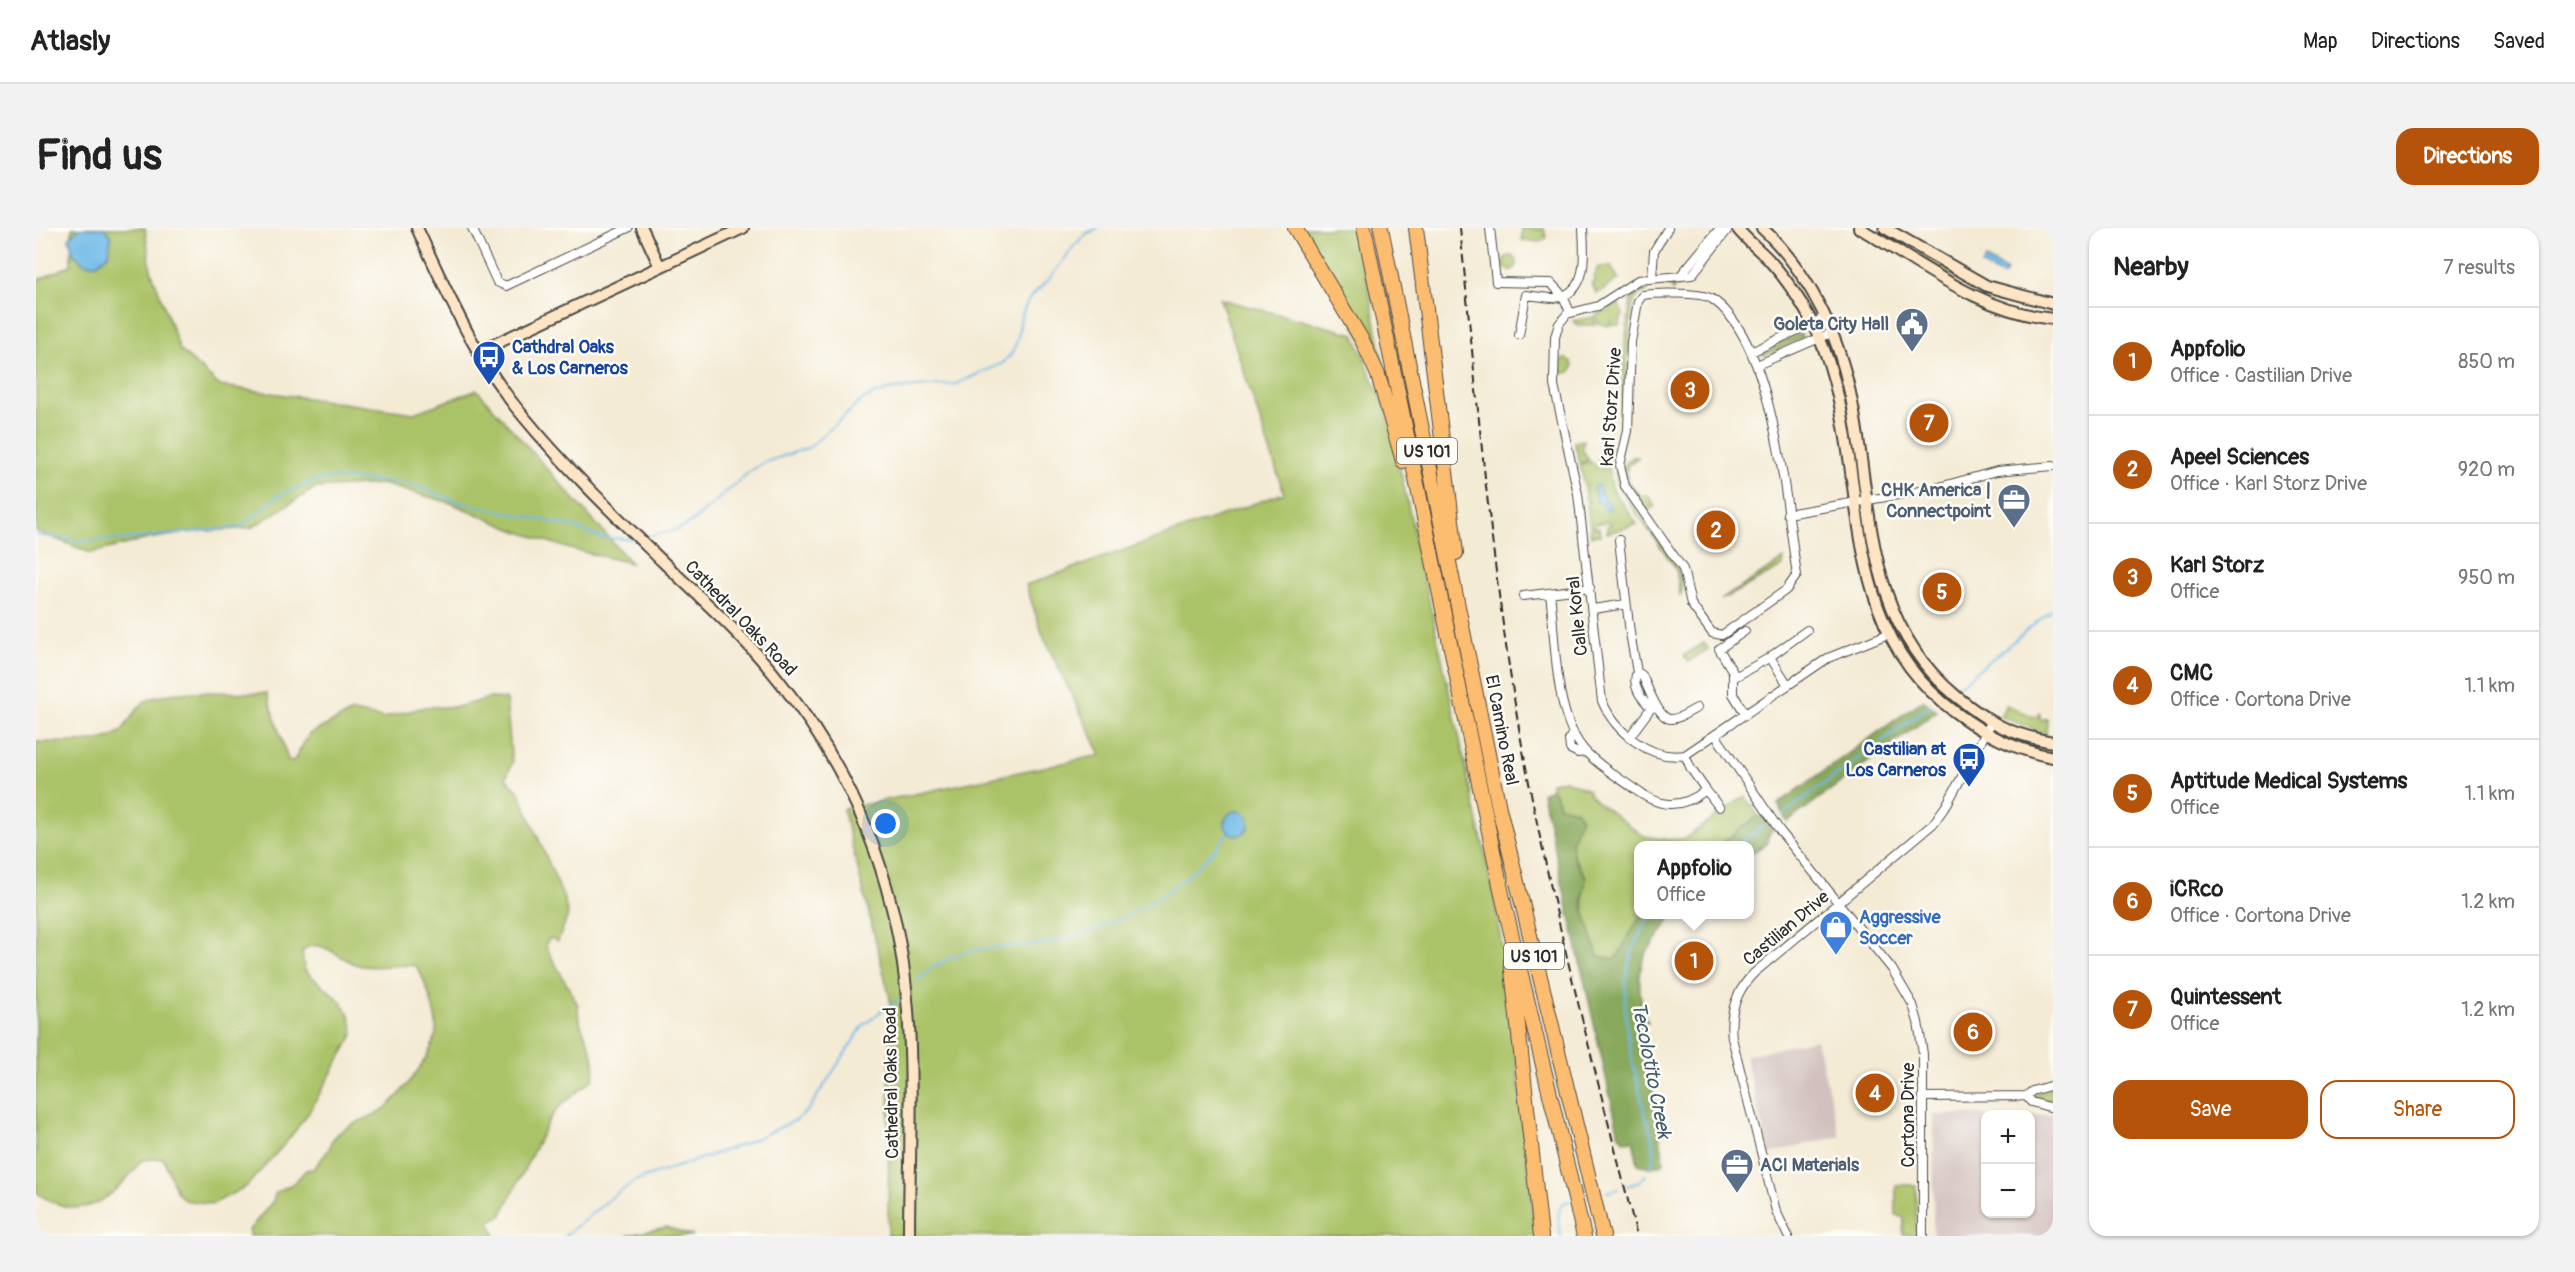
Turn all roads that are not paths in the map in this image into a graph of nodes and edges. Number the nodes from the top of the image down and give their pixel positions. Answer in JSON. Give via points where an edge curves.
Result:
{"nodes":[{"id":1,"x":417,"y":228,"type":"edge"},
{"id":2,"x":472,"y":228,"type":"edge"},
{"id":3,"x":628,"y":228,"type":"edge"},
{"id":4,"x":642,"y":228,"type":"edge"},
{"id":5,"x":743,"y":228,"type":"edge"},
{"id":6,"x":1295,"y":228,"type":"edge"},
{"id":7,"x":1364,"y":228,"type":"edge"},
{"id":8,"x":1381,"y":228,"type":"edge"},
{"id":9,"x":1416,"y":228,"type":"edge"},
{"id":10,"x":1490,"y":228,"type":"edge"},
{"id":11,"x":1583,"y":228,"type":"edge"},
{"id":12,"x":1668,"y":228,"type":"edge"},
{"id":13,"x":1720,"y":228,"type":"edge"},
{"id":14,"x":1729,"y":228,"type":"edge"},
{"id":15,"x":1737,"y":228,"type":"edge"},
{"id":16,"x":1762,"y":228,"type":"edge"},
{"id":17,"x":1859,"y":228,"type":"edge"},
{"id":18,"x":1885,"y":228,"type":"edge"},
{"id":19,"x":1905,"y":239,"type":"junction"},
{"id":20,"x":1899,"y":250,"type":"junction"},
{"id":21,"x":660,"y":267,"type":"junction"},
{"id":22,"x":1680,"y":276,"type":"junction"},
{"id":23,"x":1652,"y":277,"type":"junction"},
{"id":24,"x":1563,"y":296,"type":"junction"},
{"id":25,"x":2053,"y":304,"type":"edge"},
{"id":26,"x":1570,"y":312,"type":"junction"},
{"id":27,"x":1824,"y":318,"type":"junction"},
{"id":28,"x":2053,"y":319,"type":"edge"},
{"id":29,"x":1812,"y":324,"type":"junction"},
{"id":30,"x":1831,"y":333,"type":"junction"},
{"id":31,"x":1519,"y":335,"type":"dead end"},
{"id":32,"x":1819,"y":338,"type":"junction"},
{"id":33,"x":478,"y":352,"type":"junction"},
{"id":34,"x":1750,"y":352,"type":"junction"},
{"id":35,"x":1757,"y":364,"type":"junction"},
{"id":36,"x":2053,"y":466,"type":"edge"},
{"id":37,"x":1868,"y":501,"type":"junction"},
{"id":38,"x":1855,"y":503,"type":"junction"},
{"id":39,"x":1787,"y":513,"type":"junction"},
{"id":40,"x":1619,"y":540,"type":"dead end"},
{"id":41,"x":1590,"y":588,"type":"junction"},
{"id":42,"x":1550,"y":593,"type":"junction"},
{"id":43,"x":1523,"y":596,"type":"dead end"},
{"id":44,"x":1626,"y":604,"type":"junction"},
{"id":45,"x":1593,"y":609,"type":"junction"},
{"id":46,"x":1443,"y":617,"type":"junction"},
{"id":47,"x":1807,"y":630,"type":"dead end"},
{"id":48,"x":1745,"y":631,"type":"dead end"},
{"id":49,"x":1888,"y":634,"type":"junction"},
{"id":50,"x":1770,"y":657,"type":"junction"},
{"id":51,"x":1472,"y":674,"type":"junction"},
{"id":52,"x":1733,"y":678,"type":"junction"},
{"id":53,"x":1788,"y":686,"type":"junction"},
{"id":54,"x":1654,"y":708,"type":"junction"},
{"id":55,"x":1697,"y":708,"type":"dead end"},
{"id":56,"x":1746,"y":715,"type":"junction"},
{"id":57,"x":1991,"y":723,"type":"junction"},
{"id":58,"x":1985,"y":734,"type":"junction"},
{"id":59,"x":1630,"y":736,"type":"junction"},
{"id":60,"x":1716,"y":736,"type":"junction"},
{"id":61,"x":2053,"y":742,"type":"edge"},
{"id":62,"x":1685,"y":755,"type":"junction"},
{"id":63,"x":2053,"y":757,"type":"edge"},
{"id":64,"x":1706,"y":790,"type":"junction"},
{"id":65,"x":1719,"y":807,"type":"dead end"},
{"id":66,"x":1503,"y":899,"type":"junction"},
{"id":67,"x":1838,"y":903,"type":"junction"},
{"id":68,"x":2053,"y":1085,"type":"edge"},
{"id":69,"x":2026,"y":1096,"type":"junction"},
{"id":70,"x":1923,"y":1097,"type":"junction"},
{"id":71,"x":2053,"y":1108,"type":"edge"},
{"id":72,"x":909,"y":1236,"type":"edge"},
{"id":73,"x":1541,"y":1236,"type":"edge"},
{"id":74,"x":1584,"y":1236,"type":"edge"},
{"id":75,"x":1603,"y":1236,"type":"edge"},
{"id":76,"x":1788,"y":1236,"type":"edge"},
{"id":77,"x":1923,"y":1236,"type":"edge"}],
"edges":[{"from":1,"to":33,"type":"main road","name":"Cathedral Oaks Road"},
{"from":2,"to":3,"type":"street","via":[[497,282],[506,286]]},
{"from":4,"to":21,"type":"main road"},
{"from":5,"to":21,"type":"main road"},
{"from":6,"to":46,"type":"highway","via":[[1362,340],[1378,375]]},
{"from":7,"to":46,"type":"highway","name":"El Camino Real","number":"US 101"},
{"from":8,"to":51,"type":"highway","name":"El Camino Real","number":"US 101"},
{"from":9,"to":51,"type":"highway","via":[[1459,579],[1474,659]]},
{"from":10,"to":24,"type":"street","via":[[1496,282],[1551,283]]},
{"from":11,"to":24,"type":"street","via":[[1582,275]]},
{"from":12,"to":23,"type":"street","via":[[1654,251]]},
{"from":13,"to":22,"type":"street"},
{"from":14,"to":22,"type":"street","via":[[1697,271]]},
{"from":15,"to":29,"type":"main road","via":[[1787,283]]},
{"from":16,"to":27,"type":"main road","via":[[1789,256]]},
{"from":17,"to":20,"type":"main road"},
{"from":18,"to":19,"type":"main road"},
{"from":19,"to":20,"type":"main road"},
{"from":19,"to":25,"type":"main road","via":[[1987,286]]},
{"from":20,"to":28,"type":"main road","via":[[1983,300]]},
{"from":21,"to":33,"type":"main road"},
{"from":22,"to":23,"type":"street"},
{"from":23,"to":26,"type":"street","via":[[1638,280],[1598,306]]},
{"from":24,"to":26,"type":"street"},
{"from":24,"to":31,"type":"street","via":[[1522,295]]},
{"from":26,"to":41,"type":"street","name":"Calle Koral","via":[[1557,328],[1552,371],[1575,478]]},
{"from":27,"to":29,"type":"street"},
{"from":27,"to":30,"type":"main road"},
{"from":29,"to":32,"type":"main road"},
{"from":29,"to":34,"type":"street"},
{"from":30,"to":32,"type":"street"},
{"from":30,"to":37,"type":"main road","via":[[1848,387]]},
{"from":32,"to":35,"type":"street"},
{"from":32,"to":38,"type":"main road","via":[[1839,400]]},
{"from":33,"to":72,"type":"main road","name":"Cathedral Oaks Road","via":[[523,416],[572,470],[750,646],[780,681],[842,774],[870,837],[893,909],[907,999]]},
{"from":34,"to":35,"type":"street","name":"Karl Storz Drive"},
{"from":34,"to":39,"type":"street","name":"Karl Storz Drive","via":[[1724,311],[1709,297],[1647,294],[1640,298],[1631,342],[1628,431],[1620,474],[1683,569],[1690,604],[1717,635],[1786,590],[1795,578]]},
{"from":35,"to":39,"type":"street","name":"Karl Storz Drive","via":[[1766,389]]},
{"from":36,"to":37,"type":"street","via":[[1997,471]]},
{"from":37,"to":38,"type":"street"},
{"from":37,"to":57,"type":"main road","via":[[1879,572],[1891,610],[1928,670]]},
{"from":38,"to":39,"type":"street"},
{"from":38,"to":49,"type":"main road","via":[[1872,592]]},
{"from":40,"to":44,"type":"street"},
{"from":41,"to":42,"type":"street"},
{"from":41,"to":45,"type":"street","name":"Calle Koral"},
{"from":42,"to":43,"type":"street"},
{"from":42,"to":64,"type":"street","via":[[1562,694],[1573,732],[1570,749],[1586,752],[1661,805],[1685,803]]},
{"from":44,"to":45,"type":"street"},
{"from":44,"to":54,"type":"street","via":[[1637,672],[1642,675]]},
{"from":45,"to":59,"type":"street","name":"Calle Koral","via":[[1600,693],[1611,718]]},
{"from":46,"to":66,"type":"highway","name":"El Camino Real","number":"US 101"},
{"from":47,"to":50,"type":"street"},
{"from":48,"to":52,"type":"street","via":[[1719,649],[1731,666]]},
{"from":49,"to":53,"type":"street","via":[[1828,658]]},
{"from":49,"to":58,"type":"main road","via":[[1911,670],[1934,695]]},
{"from":50,"to":52,"type":"street"},
{"from":50,"to":53,"type":"street"},
{"from":51,"to":75,"type":"highway","name":"El Camino Real","number":"US 101","via":[[1518,892]]},
{"from":52,"to":56,"type":"street","via":[[1733,693]]},
{"from":53,"to":56,"type":"street"},
{"from":54,"to":55,"type":"street","via":[[1671,719]]},
{"from":54,"to":59,"type":"street"},
{"from":56,"to":60,"type":"street"},
{"from":57,"to":58,"type":"street","name":"Castilian Drive"},
{"from":57,"to":61,"type":"main road","via":[[2026,737]]},
{"from":58,"to":63,"type":"main road","via":[[2024,751]]},
{"from":58,"to":67,"type":"street","name":"Castilian Drive","via":[[1933,824]]},
{"from":59,"to":62,"type":"street","name":"Calle Koral","via":[[1663,756]]},
{"from":60,"to":62,"type":"street"},
{"from":60,"to":67,"type":"street","name":"Cortona Drive","via":[[1780,831]]},
{"from":62,"to":64,"type":"street"},
{"from":64,"to":65,"type":"street"},
{"from":66,"to":73,"type":"highway"},
{"from":66,"to":74,"type":"highway","name":"El Camino Real","number":"US 101"},
{"from":67,"to":70,"type":"street","name":"Cortona Drive","via":[[1892,969],[1909,997],[1922,1038]]},
{"from":67,"to":76,"type":"street","name":"Castilian Drive","via":[[1749,978],[1737,996],[1732,1014],[1732,1038],[1763,1163]]},
{"from":68,"to":69,"type":"street","via":[[2032,1090]]},
{"from":69,"to":70,"type":"street"},
{"from":69,"to":71,"type":"street","via":[[2031,1102]]},
{"from":70,"to":77,"type":"street","name":"Cortona Drive"}]}
